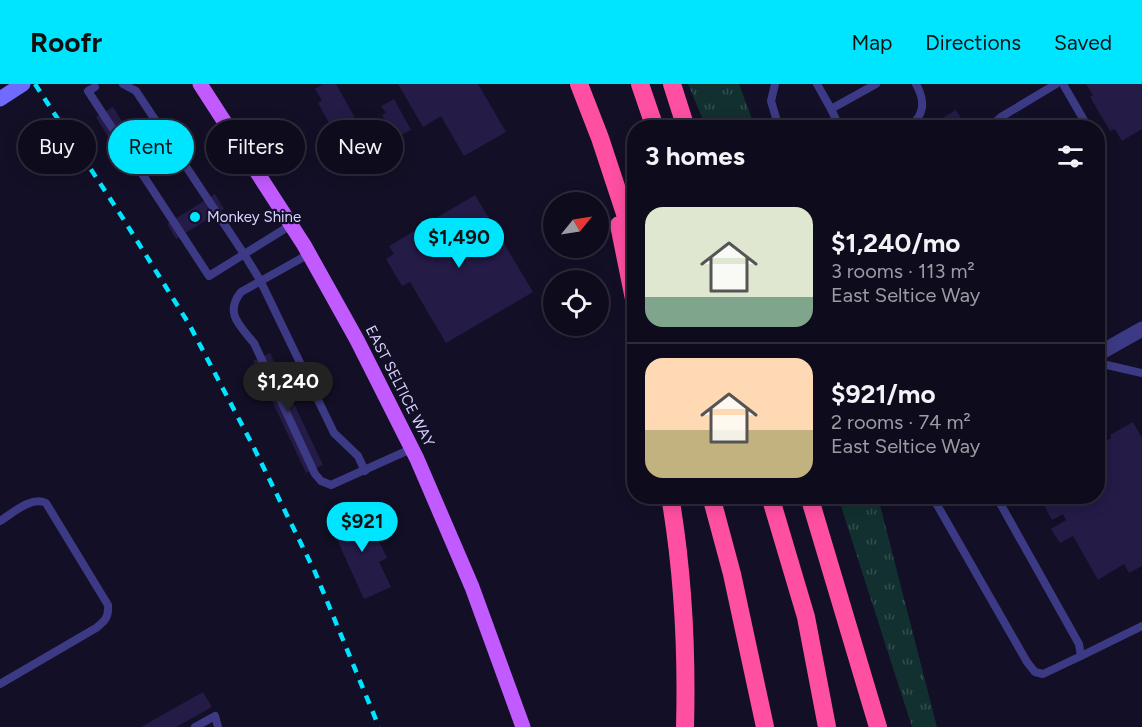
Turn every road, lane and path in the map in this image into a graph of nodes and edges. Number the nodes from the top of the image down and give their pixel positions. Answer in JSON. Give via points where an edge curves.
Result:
{"nodes":[{"id":1,"x":23,"y":84,"type":"edge"},
{"id":2,"x":123,"y":84,"type":"edge"},
{"id":3,"x":200,"y":84,"type":"edge"},
{"id":4,"x":579,"y":84,"type":"edge"},
{"id":5,"x":640,"y":84,"type":"edge"},
{"id":6,"x":672,"y":84,"type":"edge"},
{"id":7,"x":775,"y":84,"type":"edge"},
{"id":8,"x":817,"y":84,"type":"edge"},
{"id":9,"x":876,"y":84,"type":"edge"},
{"id":10,"x":916,"y":84,"type":"edge"},
{"id":11,"x":1056,"y":84,"type":"edge"},
{"id":12,"x":1063,"y":84,"type":"edge"},
{"id":13,"x":96,"y":85,"type":"edge"},
{"id":14,"x":0,"y":99,"type":"edge"},
{"id":15,"x":831,"y":109,"type":"junction"},
{"id":16,"x":652,"y":120,"type":"edge"},
{"id":17,"x":683,"y":120,"type":"edge"},
{"id":18,"x":777,"y":120,"type":"edge"},
{"id":19,"x":836,"y":120,"type":"edge"},
{"id":20,"x":918,"y":120,"type":"edge"},
{"id":21,"x":997,"y":120,"type":"edge"},
{"id":22,"x":1084,"y":120,"type":"edge"},
{"id":23,"x":600,"y":138,"type":"junction"},
{"id":24,"x":627,"y":220,"type":"edge"},
{"id":25,"x":291,"y":225,"type":"junction"},
{"id":26,"x":244,"y":254,"type":"junction"},
{"id":27,"x":309,"y":254,"type":"junction"},
{"id":28,"x":627,"y":265,"type":"edge"},
{"id":29,"x":260,"y":280,"type":"junction"},
{"id":30,"x":1142,"y":329,"type":"edge"},
{"id":31,"x":1105,"y":350,"type":"edge"},
{"id":32,"x":1105,"y":365,"type":"edge"},
{"id":33,"x":1142,"y":373,"type":"edge"},
{"id":34,"x":411,"y":449,"type":"junction"},
{"id":35,"x":364,"y":471,"type":"junction"},
{"id":36,"x":671,"y":504,"type":"edge"},
{"id":37,"x":713,"y":504,"type":"edge"},
{"id":38,"x":772,"y":504,"type":"edge"},
{"id":39,"x":811,"y":504,"type":"edge"},
{"id":40,"x":937,"y":504,"type":"edge"},
{"id":41,"x":1000,"y":504,"type":"edge"},
{"id":42,"x":0,"y":521,"type":"edge"},
{"id":43,"x":1142,"y":626,"type":"edge"},
{"id":44,"x":1081,"y":656,"type":"junction"},
{"id":45,"x":0,"y":684,"type":"edge"},
{"id":46,"x":195,"y":727,"type":"edge"},
{"id":47,"x":218,"y":727,"type":"edge"},
{"id":48,"x":523,"y":727,"type":"edge"},
{"id":49,"x":685,"y":727,"type":"edge"},
{"id":50,"x":765,"y":727,"type":"edge"},
{"id":51,"x":827,"y":727,"type":"edge"},
{"id":52,"x":878,"y":727,"type":"edge"}],
"edges":[{"from":1,"to":14,"type":"street"},
{"from":2,"to":26,"type":"lane","via":[[136,91]]},
{"from":3,"to":25,"type":"main road","name":"EAST SELTICE WAY"},
{"from":4,"to":23,"type":"highway"},
{"from":5,"to":16,"type":"highway"},
{"from":6,"to":17,"type":"highway"},
{"from":7,"to":18,"type":"lane","via":[[771,101]]},
{"from":8,"to":15,"type":"lane"},
{"from":9,"to":15,"type":"lane"},
{"from":10,"to":20,"type":"lane","via":[[922,108]]},
{"from":11,"to":21,"type":"lane"},
{"from":12,"to":22,"type":"lane"},
{"from":13,"to":26,"type":"lane","via":[[88,91],[210,276]]},
{"from":15,"to":19,"type":"lane"},
{"from":23,"to":24,"type":"highway"},
{"from":23,"to":28,"type":"highway"},
{"from":25,"to":26,"type":"lane"},
{"from":25,"to":27,"type":"main road","name":"EAST SELTICE WAY"},
{"from":26,"to":29,"type":"lane"},
{"from":27,"to":29,"type":"lane"},
{"from":27,"to":34,"type":"main road","name":"EAST SELTICE WAY"},
{"from":29,"to":35,"type":"lane","via":[[334,433],[358,456]]},
{"from":29,"to":35,"type":"lane","via":[[235,299],[235,318],[254,343],[315,474],[331,486]]},
{"from":30,"to":31,"type":"street"},
{"from":32,"to":33,"type":"lane"},
{"from":34,"to":35,"type":"lane"},
{"from":34,"to":48,"type":"main road","name":"EAST SELTICE WAY","via":[[472,587]]},
{"from":36,"to":49,"type":"highway","via":[[683,609]]},
{"from":37,"to":50,"type":"highway"},
{"from":38,"to":51,"type":"highway","via":[[806,617]]},
{"from":39,"to":52,"type":"highway"},
{"from":40,"to":44,"type":"lane","via":[[1035,672],[1043,674]]},
{"from":41,"to":44,"type":"lane","via":[[1079,644]]},
{"from":42,"to":45,"type":"lane","via":[[32,501],[46,503],[108,605],[109,614],[96,628]]},
{"from":43,"to":44,"type":"lane"},
{"from":46,"to":47,"type":"lane","via":[[215,716]]}]}
